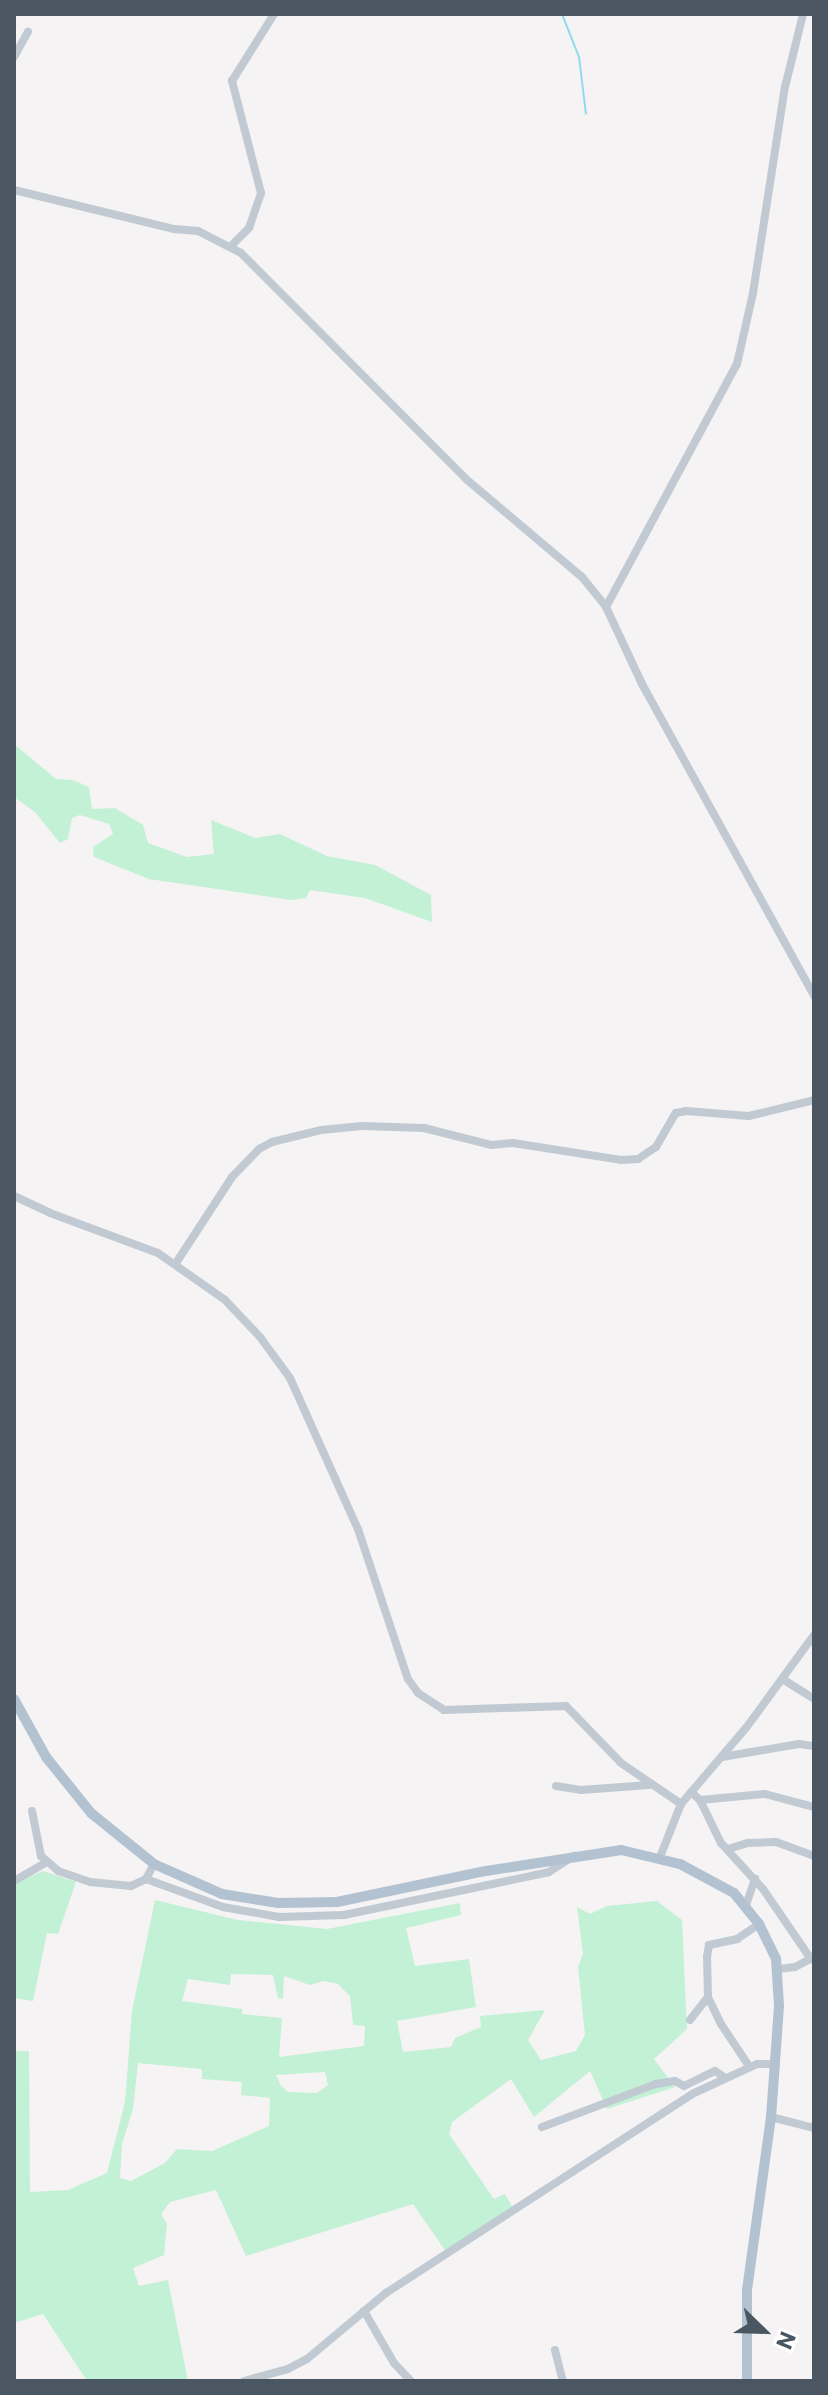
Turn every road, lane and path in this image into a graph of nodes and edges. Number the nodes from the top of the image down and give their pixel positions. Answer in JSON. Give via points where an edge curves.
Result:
{"nodes":[{"id":1,"x":274,"y":14,"type":"edge"},
{"id":2,"x":803,"y":14,"type":"edge"},
{"id":3,"x":28,"y":32,"type":"dead end"},
{"id":4,"x":14,"y":57,"type":"edge"},
{"id":5,"x":14,"y":190,"type":"edge"},
{"id":6,"x":230,"y":247,"type":"junction"},
{"id":7,"x":606,"y":607,"type":"junction"},
{"id":8,"x":814,"y":996,"type":"edge"},
{"id":9,"x":814,"y":1100,"type":"edge"},
{"id":10,"x":14,"y":1196,"type":"edge"},
{"id":11,"x":176,"y":1263,"type":"junction"},
{"id":12,"x":814,"y":1635,"type":"edge"},
{"id":13,"x":784,"y":1680,"type":"junction"},
{"id":14,"x":14,"y":1699,"type":"edge"},
{"id":15,"x":814,"y":1699,"type":"edge"},
{"id":16,"x":814,"y":1746,"type":"edge"},
{"id":17,"x":721,"y":1757,"type":"junction"},
{"id":18,"x":649,"y":1785,"type":"junction"},
{"id":19,"x":556,"y":1786,"type":"dead end"},
{"id":20,"x":691,"y":1792,"type":"junction"},
{"id":21,"x":700,"y":1800,"type":"junction"},
{"id":22,"x":681,"y":1804,"type":"junction"},
{"id":23,"x":814,"y":1807,"type":"edge"},
{"id":24,"x":32,"y":1811,"type":"dead end"},
{"id":25,"x":728,"y":1849,"type":"junction"},
{"id":26,"x":575,"y":1855,"type":"junction"},
{"id":27,"x":814,"y":1856,"type":"edge"},
{"id":28,"x":660,"y":1857,"type":"junction"},
{"id":29,"x":45,"y":1863,"type":"junction"},
{"id":30,"x":154,"y":1864,"type":"junction"},
{"id":31,"x":146,"y":1879,"type":"junction"},
{"id":32,"x":755,"y":1879,"type":"junction"},
{"id":33,"x":14,"y":1881,"type":"edge"},
{"id":34,"x":746,"y":1905,"type":"junction"},
{"id":35,"x":759,"y":1924,"type":"junction"},
{"id":36,"x":812,"y":1958,"type":"edge"},
{"id":37,"x":778,"y":1969,"type":"junction"},
{"id":38,"x":708,"y":1997,"type":"junction"},
{"id":39,"x":690,"y":2020,"type":"dead end"},
{"id":40,"x":776,"y":2064,"type":"junction"},
{"id":41,"x":749,"y":2066,"type":"junction"},
{"id":42,"x":724,"y":2077,"type":"junction"},
{"id":43,"x":771,"y":2117,"type":"junction"},
{"id":44,"x":542,"y":2127,"type":"dead end"},
{"id":45,"x":814,"y":2128,"type":"edge"},
{"id":46,"x":364,"y":2311,"type":"junction"},
{"id":47,"x":555,"y":2350,"type":"dead end"},
{"id":48,"x":244,"y":2381,"type":"edge"},
{"id":49,"x":411,"y":2381,"type":"edge"},
{"id":50,"x":563,"y":2381,"type":"edge"},
{"id":51,"x":747,"y":2381,"type":"edge"}],
"edges":[{"from":1,"to":6,"type":"street","via":[[232,81],[261,193],[249,228]]},
{"from":2,"to":7,"type":"street","via":[[785,87],[737,364]]},
{"from":3,"to":4,"type":"street"},
{"from":5,"to":6,"type":"street","via":[[198,231]]},
{"from":6,"to":7,"type":"street","via":[[265,275],[466,479],[582,577]]},
{"from":7,"to":8,"type":"street","via":[[642,684]]},
{"from":9,"to":11,"type":"street","via":[[749,1116],[676,1113],[656,1147],[638,1159],[513,1143],[491,1145],[424,1128],[362,1126],[272,1142],[232,1177]]},
{"from":10,"to":11,"type":"street"},
{"from":11,"to":18,"type":"street","via":[[246,1320],[290,1378],[358,1529],[408,1679],[418,1693],[444,1710],[566,1706],[598,1742]]},
{"from":12,"to":13,"type":"street"},
{"from":13,"to":15,"type":"street"},
{"from":13,"to":17,"type":"street"},
{"from":14,"to":30,"type":"main road","via":[[61,1779],[91,1813]]},
{"from":16,"to":17,"type":"street"},
{"from":17,"to":20,"type":"street"},
{"from":18,"to":19,"type":"street","via":[[581,1790]]},
{"from":18,"to":22,"type":"street"},
{"from":20,"to":21,"type":"street"},
{"from":20,"to":22,"type":"street"},
{"from":21,"to":23,"type":"street","via":[[765,1794]]},
{"from":21,"to":25,"type":"street"},
{"from":22,"to":28,"type":"street"},
{"from":24,"to":29,"type":"street","via":[[37,1848]]},
{"from":25,"to":27,"type":"street","via":[[776,1842]]},
{"from":25,"to":32,"type":"street"},
{"from":26,"to":28,"type":"main road","via":[[621,1850]]},
{"from":26,"to":30,"type":"main road","via":[[310,1903],[222,1894]]},
{"from":26,"to":31,"type":"street","via":[[549,1872],[344,1915],[279,1917],[223,1907]]},
{"from":28,"to":34,"type":"main road","via":[[718,1882]]},
{"from":29,"to":31,"type":"street","via":[[115,1887]]},
{"from":29,"to":33,"type":"street"},
{"from":30,"to":31,"type":"street"},
{"from":32,"to":34,"type":"street"},
{"from":32,"to":36,"type":"street"},
{"from":34,"to":35,"type":"main road"},
{"from":35,"to":37,"type":"main road"},
{"from":35,"to":38,"type":"street","via":[[737,1939],[709,1945]]},
{"from":36,"to":37,"type":"street"},
{"from":37,"to":40,"type":"main road"},
{"from":38,"to":39,"type":"street"},
{"from":38,"to":41,"type":"street"},
{"from":40,"to":41,"type":"street"},
{"from":40,"to":43,"type":"main road"},
{"from":41,"to":42,"type":"street"},
{"from":42,"to":44,"type":"street","via":[[715,2071],[684,2086],[675,2081],[656,2084]]},
{"from":42,"to":46,"type":"street","via":[[611,2145]]},
{"from":43,"to":45,"type":"street"},
{"from":43,"to":51,"type":"main road","via":[[747,2289]]},
{"from":46,"to":48,"type":"street","via":[[307,2359]]},
{"from":46,"to":49,"type":"street","via":[[394,2363]]},
{"from":47,"to":50,"type":"street"}]}
